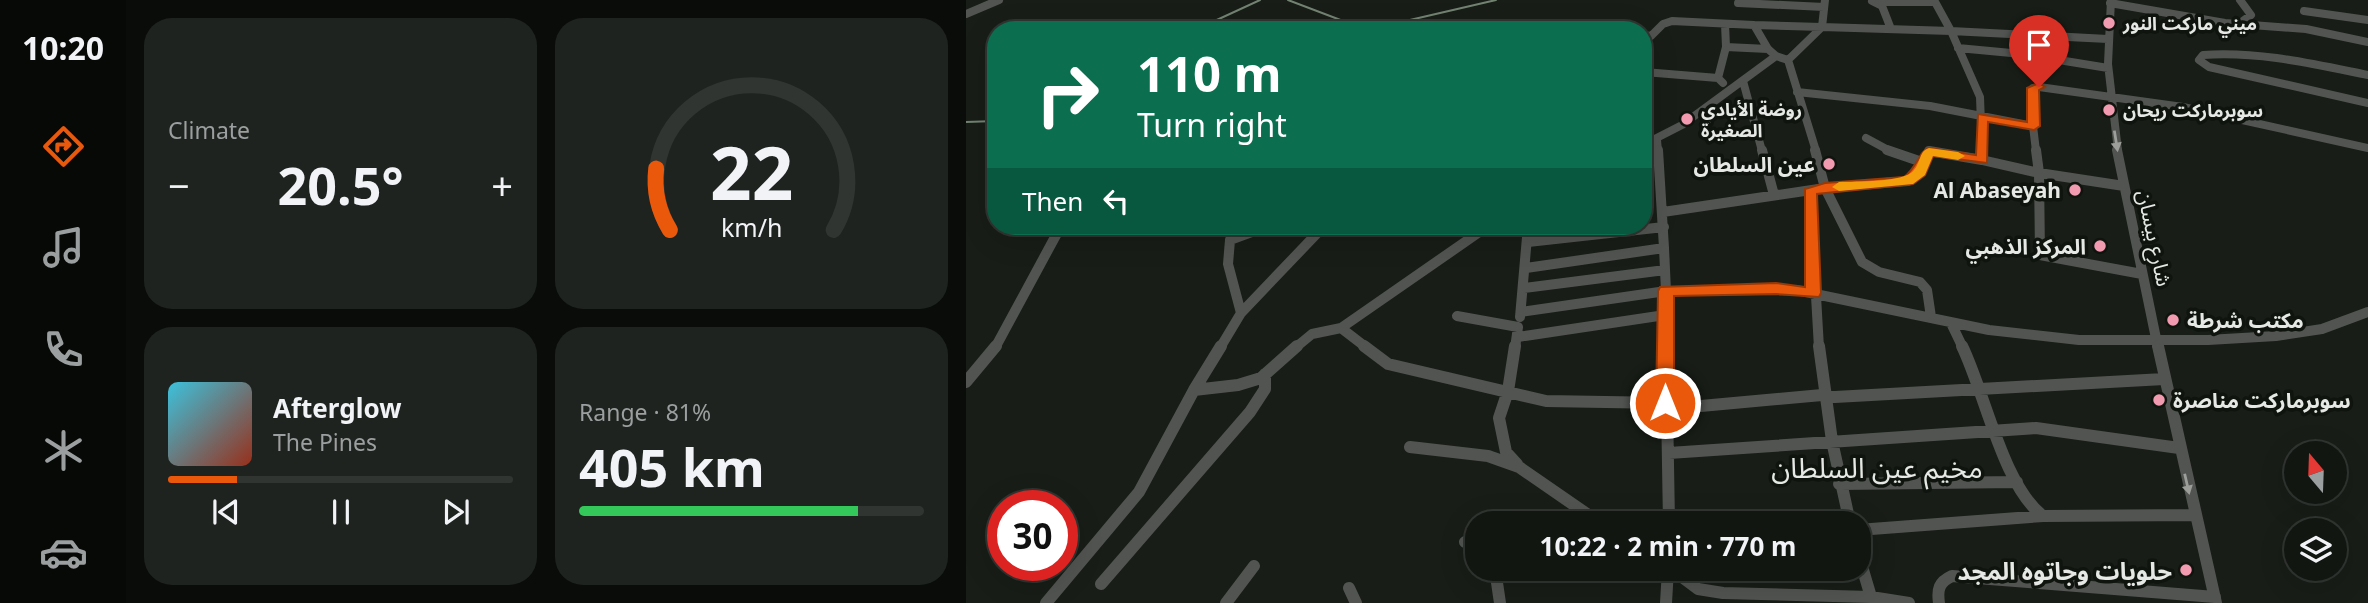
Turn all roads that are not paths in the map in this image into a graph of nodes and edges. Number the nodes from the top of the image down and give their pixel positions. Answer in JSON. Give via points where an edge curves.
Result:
{"nodes":[{"id":1,"x":2240,"y":0,"type":"edge"},
{"id":2,"x":997,"y":1,"type":"edge"},
{"id":3,"x":1872,"y":1,"type":"edge"},
{"id":4,"x":1935,"y":1,"type":"edge"},
{"id":5,"x":2110,"y":1,"type":"edge"},
{"id":6,"x":1738,"y":3,"type":"dead end"},
{"id":7,"x":1824,"y":4,"type":"edge"},
{"id":8,"x":2304,"y":11,"type":"dead end"},
{"id":9,"x":966,"y":14,"type":"edge"},
{"id":10,"x":2368,"y":20,"type":"edge"},
{"id":11,"x":1726,"y":24,"type":"junction"},
{"id":12,"x":2239,"y":24,"type":"junction"},
{"id":13,"x":1754,"y":25,"type":"junction"},
{"id":14,"x":1822,"y":27,"type":"junction"},
{"id":15,"x":1891,"y":29,"type":"junction"},
{"id":16,"x":1652,"y":32,"type":"edge"},
{"id":17,"x":1951,"y":32,"type":"junction"},
{"id":18,"x":2108,"y":39,"type":"junction"},
{"id":19,"x":2368,"y":42,"type":"edge"},
{"id":20,"x":1726,"y":47,"type":"junction"},
{"id":21,"x":1958,"y":48,"type":"junction"},
{"id":22,"x":1768,"y":49,"type":"junction"},
{"id":23,"x":1776,"y":56,"type":"junction"},
{"id":24,"x":1788,"y":60,"type":"junction"},
{"id":25,"x":2108,"y":68,"type":"junction"},
{"id":26,"x":1652,"y":73,"type":"edge"},
{"id":27,"x":2368,"y":75,"type":"edge"},
{"id":28,"x":1718,"y":78,"type":"junction"},
{"id":29,"x":1743,"y":81,"type":"junction"},
{"id":30,"x":1730,"y":90,"type":"junction"},
{"id":31,"x":1797,"y":92,"type":"junction"},
{"id":32,"x":2109,"y":96,"type":"junction"},
{"id":33,"x":2368,"y":103,"type":"edge"},
{"id":34,"x":1982,"y":117,"type":"junction"},
{"id":35,"x":2034,"y":126,"type":"junction"},
{"id":36,"x":1866,"y":138,"type":"dead end"},
{"id":37,"x":1657,"y":140,"type":"junction"},
{"id":38,"x":1652,"y":142,"type":"edge"},
{"id":39,"x":2368,"y":148,"type":"edge"},
{"id":40,"x":1982,"y":160,"type":"junction"},
{"id":41,"x":1923,"y":162,"type":"junction"},
{"id":42,"x":2039,"y":173,"type":"junction"},
{"id":43,"x":2124,"y":186,"type":"junction"},
{"id":44,"x":1825,"y":187,"type":"junction"},
{"id":45,"x":1810,"y":192,"type":"junction"},
{"id":46,"x":1774,"y":195,"type":"junction"},
{"id":47,"x":1663,"y":212,"type":"junction"},
{"id":48,"x":1664,"y":227,"type":"junction"},
{"id":49,"x":1652,"y":228,"type":"edge"},
{"id":50,"x":1056,"y":235,"type":"edge"},
{"id":51,"x":1242,"y":235,"type":"edge"},
{"id":52,"x":1315,"y":235,"type":"edge"},
{"id":53,"x":1475,"y":235,"type":"edge"},
{"id":54,"x":1528,"y":235,"type":"edge"},
{"id":55,"x":1591,"y":235,"type":"edge"},
{"id":56,"x":1528,"y":242,"type":"junction"},
{"id":57,"x":1664,"y":248,"type":"junction"},
{"id":58,"x":1526,"y":268,"type":"junction"},
{"id":59,"x":1665,"y":270,"type":"junction"},
{"id":60,"x":2143,"y":274,"type":"junction"},
{"id":61,"x":1524,"y":288,"type":"junction"},
{"id":62,"x":1666,"y":291,"type":"junction"},
{"id":63,"x":1813,"y":293,"type":"junction"},
{"id":64,"x":1521,"y":312,"type":"junction"},
{"id":65,"x":2368,"y":312,"type":"edge"},
{"id":66,"x":1241,"y":313,"type":"junction"},
{"id":67,"x":1665,"y":315,"type":"junction"},
{"id":68,"x":1457,"y":316,"type":"dead end"},
{"id":69,"x":1931,"y":317,"type":"junction"},
{"id":70,"x":1951,"y":323,"type":"junction"},
{"id":71,"x":1341,"y":328,"type":"junction"},
{"id":72,"x":1518,"y":332,"type":"junction"},
{"id":73,"x":2156,"y":339,"type":"junction"},
{"id":74,"x":1265,"y":374,"type":"junction"},
{"id":75,"x":2164,"y":379,"type":"junction"},
{"id":76,"x":966,"y":382,"type":"edge"},
{"id":77,"x":1980,"y":387,"type":"junction"},
{"id":78,"x":1194,"y":390,"type":"junction"},
{"id":79,"x":1508,"y":391,"type":"junction"},
{"id":80,"x":1822,"y":395,"type":"junction"},
{"id":81,"x":1665,"y":403,"type":"junction"},
{"id":82,"x":1996,"y":432,"type":"junction"},
{"id":83,"x":1833,"y":442,"type":"junction"},
{"id":84,"x":1410,"y":447,"type":"dead end"},
{"id":85,"x":2179,"y":448,"type":"junction"},
{"id":86,"x":1669,"y":453,"type":"junction"},
{"id":87,"x":1518,"y":467,"type":"junction"},
{"id":88,"x":2017,"y":482,"type":"junction"},
{"id":89,"x":1839,"y":484,"type":"junction"},
{"id":90,"x":1582,"y":511,"type":"edge"},
{"id":91,"x":1669,"y":511,"type":"edge"},
{"id":92,"x":1847,"y":511,"type":"edge"},
{"id":93,"x":2194,"y":515,"type":"junction"},
{"id":94,"x":2043,"y":516,"type":"junction"},
{"id":95,"x":1871,"y":529,"type":"edge"},
{"id":96,"x":1254,"y":566,"type":"dead end"},
{"id":97,"x":1497,"y":581,"type":"edge"},
{"id":98,"x":1667,"y":581,"type":"edge"},
{"id":99,"x":1687,"y":581,"type":"edge"},
{"id":100,"x":1866,"y":581,"type":"edge"},
{"id":101,"x":1101,"y":584,"type":"dead end"},
{"id":102,"x":1349,"y":588,"type":"dead end"},
{"id":103,"x":1871,"y":597,"type":"junction"},
{"id":104,"x":2216,"y":600,"type":"edge"},
{"id":105,"x":1046,"y":603,"type":"edge"},
{"id":106,"x":1226,"y":603,"type":"edge"},
{"id":107,"x":1356,"y":603,"type":"edge"},
{"id":108,"x":1500,"y":603,"type":"edge"},
{"id":109,"x":1666,"y":603,"type":"edge"},
{"id":110,"x":1909,"y":603,"type":"edge"},
{"id":111,"x":1939,"y":603,"type":"edge"}],
"edges":[{"from":1,"to":12,"type":"street","via":[[2251,15]]},
{"from":2,"to":9,"type":"street"},
{"from":3,"to":4,"type":"street"},
{"from":3,"to":15,"type":"street","via":[[1882,6]]},
{"from":4,"to":17,"type":"street"},
{"from":5,"to":12,"type":"street"},
{"from":5,"to":18,"type":"street","name":"شارع بيسان"},
{"from":6,"to":7,"type":"street"},
{"from":7,"to":14,"type":"street"},
{"from":8,"to":10,"type":"street"},
{"from":11,"to":13,"type":"street"},
{"from":11,"to":16,"type":"street","via":[[1672,21]]},
{"from":11,"to":20,"type":"street"},
{"from":12,"to":19,"type":"street","via":[[2306,29]]},
{"from":13,"to":14,"type":"street"},
{"from":13,"to":22,"type":"street"},
{"from":14,"to":15,"type":"street"},
{"from":14,"to":24,"type":"street"},
{"from":15,"to":17,"type":"street"},
{"from":17,"to":18,"type":"street"},
{"from":17,"to":21,"type":"street"},
{"from":18,"to":25,"type":"street","name":"شارع بيسان"},
{"from":20,"to":22,"type":"street"},
{"from":20,"to":28,"type":"street"},
{"from":21,"to":25,"type":"street"},
{"from":21,"to":34,"type":"street","via":[[1978,90]]},
{"from":22,"to":23,"type":"street"},
{"from":23,"to":24,"type":"street"},
{"from":23,"to":29,"type":"street"},
{"from":24,"to":31,"type":"street"},
{"from":25,"to":32,"type":"street","name":"شارع بيسان"},
{"from":26,"to":28,"type":"street"},
{"from":27,"to":33,"type":"street","via":[[2266,58],[2214,54],[2199,60]]},
{"from":28,"to":30,"type":"street"},
{"from":29,"to":30,"type":"street"},
{"from":29,"to":46,"type":"street"},
{"from":30,"to":37,"type":"street"},
{"from":31,"to":34,"type":"street","via":[[1930,106]]},
{"from":31,"to":44,"type":"street"},
{"from":32,"to":35,"type":"street","via":[[2035,87]]},
{"from":32,"to":39,"type":"street","via":[[2203,111]]},
{"from":32,"to":43,"type":"street","name":"شارع بيسان","one_way":true},
{"from":34,"to":35,"type":"street"},
{"from":34,"to":40,"type":"street"},
{"from":35,"to":42,"type":"street"},
{"from":36,"to":41,"type":"street","via":[[1899,156]]},
{"from":37,"to":38,"type":"street"},
{"from":37,"to":47,"type":"street"},
{"from":40,"to":41,"type":"street","via":[[1929,151]]},
{"from":40,"to":42,"type":"street"},
{"from":41,"to":44,"type":"street","via":[[1916,177],[1908,181]]},
{"from":42,"to":43,"type":"street"},
{"from":42,"to":60,"type":"street","via":[[2042,256]]},
{"from":43,"to":60,"type":"street","name":"شارع بيسان"},
{"from":44,"to":45,"type":"street"},
{"from":44,"to":69,"type":"street","via":[[1862,262],[1879,272],[1920,282],[1927,289]]},
{"from":45,"to":46,"type":"street"},
{"from":45,"to":63,"type":"street"},
{"from":46,"to":47,"type":"street"},
{"from":47,"to":48,"type":"street"},
{"from":48,"to":49,"type":"street"},
{"from":48,"to":57,"type":"street"},
{"from":50,"to":76,"type":"street","via":[[992,354]]},
{"from":51,"to":66,"type":"street","via":[[1230,240],[1225,253]]},
{"from":52,"to":66,"type":"street"},
{"from":53,"to":71,"type":"street"},
{"from":54,"to":56,"type":"street"},
{"from":55,"to":56,"type":"street"},
{"from":56,"to":58,"type":"street"},
{"from":57,"to":58,"type":"street"},
{"from":57,"to":59,"type":"street"},
{"from":58,"to":61,"type":"street"},
{"from":59,"to":61,"type":"street"},
{"from":59,"to":62,"type":"street"},
{"from":60,"to":73,"type":"street","name":"شارع بيسان"},
{"from":61,"to":64,"type":"street"},
{"from":62,"to":63,"type":"street"},
{"from":62,"to":64,"type":"street"},
{"from":62,"to":67,"type":"street"},
{"from":63,"to":69,"type":"street"},
{"from":63,"to":80,"type":"street"},
{"from":64,"to":72,"type":"street"},
{"from":65,"to":73,"type":"street","via":[[2296,334]]},
{"from":66,"to":78,"type":"street"},
{"from":67,"to":72,"type":"street"},
{"from":67,"to":81,"type":"street"},
{"from":68,"to":72,"type":"street"},
{"from":69,"to":70,"type":"street"},
{"from":70,"to":73,"type":"street","via":[[2079,340]]},
{"from":70,"to":77,"type":"street"},
{"from":71,"to":74,"type":"street","via":[[1312,334]]},
{"from":71,"to":79,"type":"street","via":[[1388,364]]},
{"from":72,"to":79,"type":"street"},
{"from":73,"to":75,"type":"street","name":"شارع بيسان"},
{"from":74,"to":78,"type":"street","via":[[1238,385]]},
{"from":74,"to":101,"type":"street","via":[[1266,388],[1250,412]]},
{"from":75,"to":77,"type":"street"},
{"from":75,"to":85,"type":"street","name":"شارع بيسان"},
{"from":77,"to":80,"type":"street"},
{"from":77,"to":82,"type":"street"},
{"from":78,"to":105,"type":"street","via":[[1139,492]]},
{"from":79,"to":81,"type":"street","via":[[1546,401]]},
{"from":79,"to":87,"type":"street","via":[[1499,418],[1506,452]]},
{"from":80,"to":81,"type":"street","via":[[1679,408]]},
{"from":80,"to":83,"type":"street"},
{"from":81,"to":86,"type":"street"},
{"from":82,"to":83,"type":"street"},
{"from":82,"to":85,"type":"street","via":[[2036,428]]},
{"from":82,"to":88,"type":"street"},
{"from":83,"to":86,"type":"street"},
{"from":83,"to":89,"type":"street"},
{"from":84,"to":87,"type":"street","via":[[1488,456]]},
{"from":85,"to":93,"type":"street","name":"شارع بيسان","one_way":true},
{"from":86,"to":91,"type":"street"},
{"from":87,"to":90,"type":"street"},
{"from":88,"to":89,"type":"street"},
{"from":88,"to":94,"type":"street","via":[[2028,505]]},
{"from":89,"to":92,"type":"street"},
{"from":93,"to":94,"type":"street"},
{"from":93,"to":104,"type":"street","name":"شارع بيسان"},
{"from":94,"to":95,"type":"street"},
{"from":96,"to":106,"type":"street"},
{"from":97,"to":108,"type":"street"},
{"from":98,"to":109,"type":"street"},
{"from":99,"to":103,"type":"street","via":[[1698,589],[1723,593]]},
{"from":100,"to":103,"type":"street"},
{"from":102,"to":107,"type":"street"},
{"from":103,"to":110,"type":"street"},
{"from":104,"to":111,"type":"street","via":[[1952,576],[1943,580],[1937,591]]}]}
